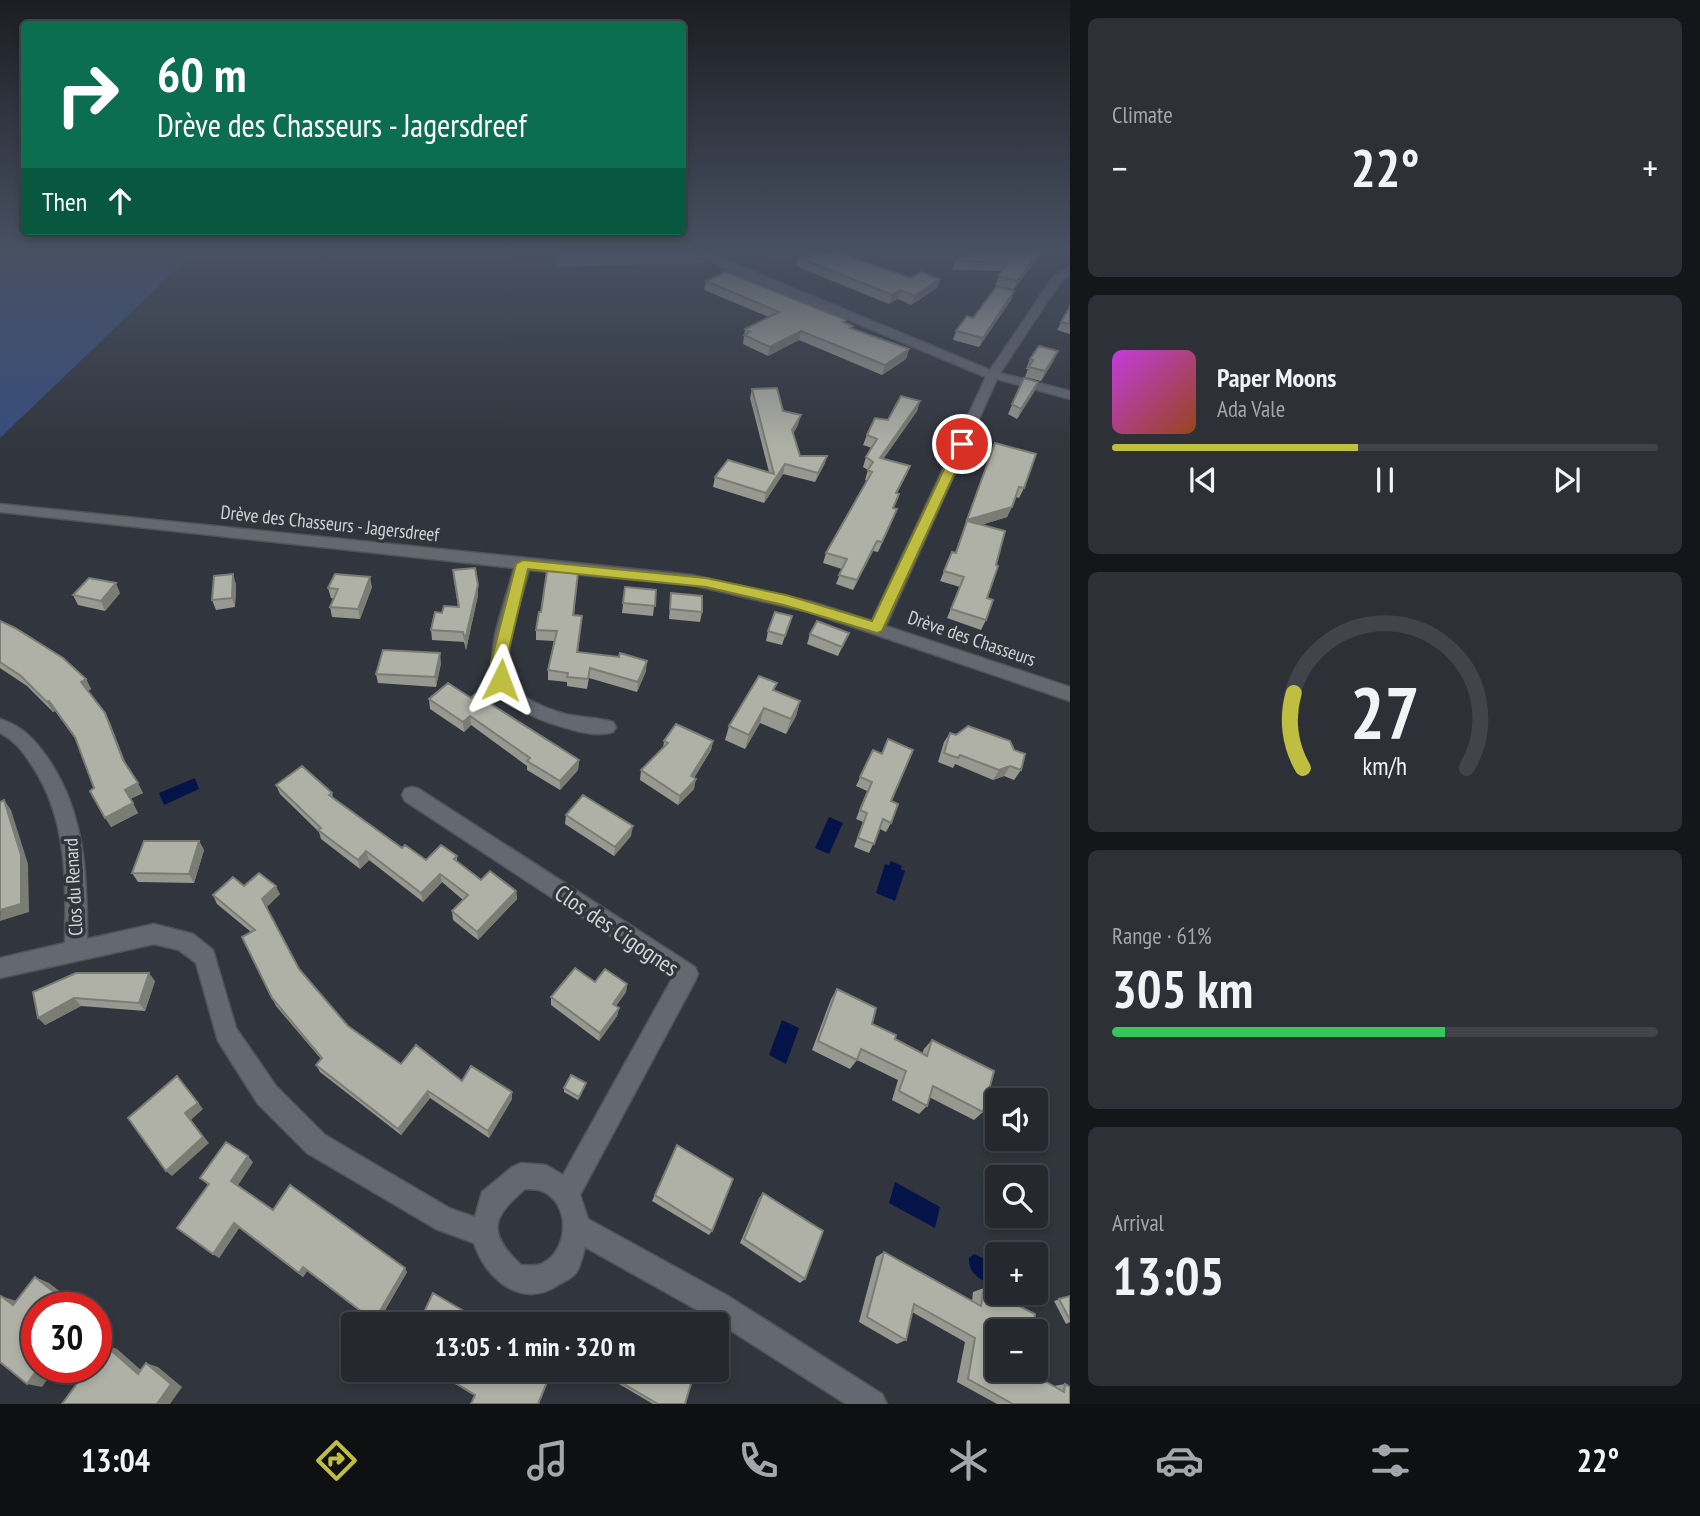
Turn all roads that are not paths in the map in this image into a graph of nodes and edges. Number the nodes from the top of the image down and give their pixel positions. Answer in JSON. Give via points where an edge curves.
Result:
{"nodes":[{"id":1,"x":855,"y":319,"type":"edge"},
{"id":2,"x":1030,"y":319,"type":"edge"},
{"id":3,"x":993,"y":375,"type":"junction"},
{"id":4,"x":1070,"y":395,"type":"edge"},
{"id":5,"x":0,"y":508,"type":"edge"},
{"id":6,"x":523,"y":564,"type":"junction"},
{"id":7,"x":655,"y":576,"type":"joint"},
{"id":8,"x":877,"y":628,"type":"junction"},
{"id":9,"x":1070,"y":694,"type":"edge"},
{"id":10,"x":0,"y":726,"type":"edge"},
{"id":11,"x":607,"y":727,"type":"dead end"},
{"id":12,"x":412,"y":795,"type":"dead end"},
{"id":13,"x":76,"y":949,"type":"junction"},
{"id":14,"x":0,"y":968,"type":"edge"},
{"id":15,"x":567,"y":1194,"type":"junction"},
{"id":16,"x":578,"y":1228,"type":"junction"},
{"id":17,"x":484,"y":1233,"type":"junction"},
{"id":18,"x":872,"y":1404,"type":"edge"}],
"edges":[{"from":1,"to":3,"type":"street"},
{"from":2,"to":3,"type":"street"},
{"from":3,"to":4,"type":"street"},
{"from":3,"to":8,"type":"street"},
{"from":5,"to":6,"type":"street","name":"Drève des Chasseurs - Jagersdreef"},
{"from":6,"to":7,"type":"street","name":"Drève des Chasseurs - Jagersdreef"},
{"from":6,"to":11,"type":"street","via":[[499,662],[501,680],[527,706],[577,726]]},
{"from":7,"to":8,"type":"street","name":"Drève des Chasseurs","via":[[748,591]]},
{"from":8,"to":9,"type":"street","name":"Drève des Chasseurs"},
{"from":10,"to":13,"type":"street","name":"Clos du Renard","via":[[16,730],[50,775],[70,826],[76,858]]},
{"from":12,"to":15,"type":"street","name":"Clos des Cigognes","via":[[687,974]]},
{"from":13,"to":14,"type":"street"},
{"from":13,"to":17,"type":"street","via":[[153,934],[185,940],[205,957],[226,1033],[267,1095],[317,1144],[445,1220]]},
{"from":15,"to":16,"type":"street"},
{"from":15,"to":17,"type":"street","via":[[546,1178],[521,1176],[491,1201]]},
{"from":16,"to":17,"type":"street","via":[[566,1264],[543,1279],[515,1278],[491,1255]]},
{"from":16,"to":18,"type":"street","via":[[718,1306]]}]}
